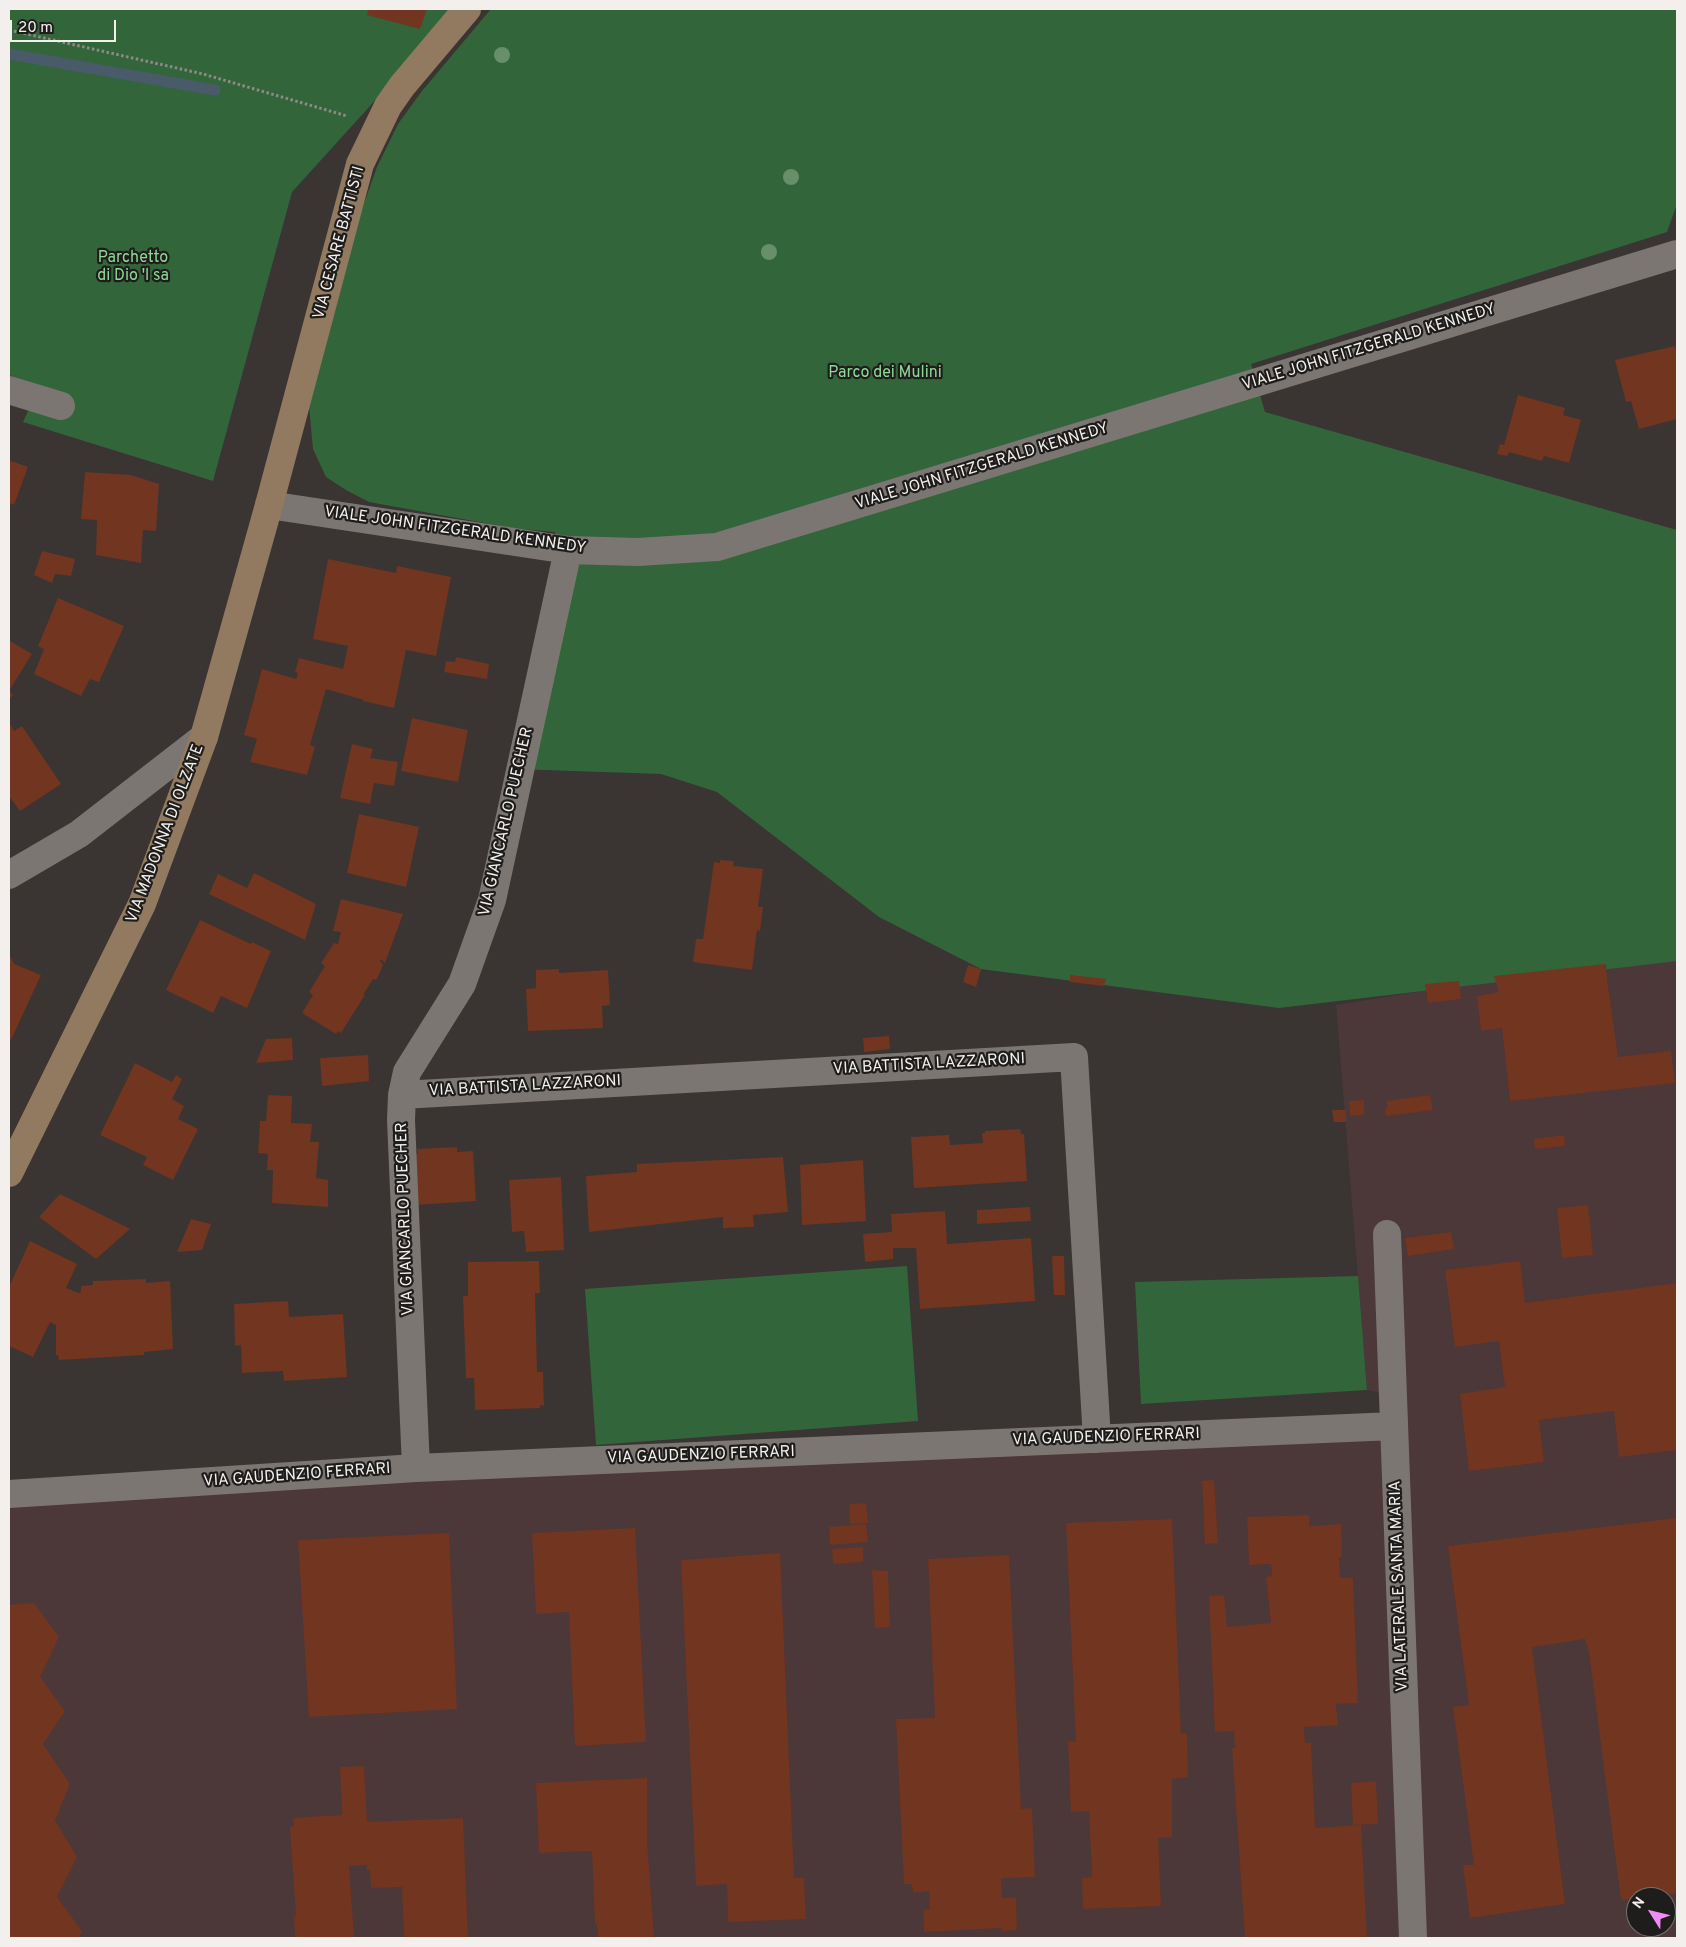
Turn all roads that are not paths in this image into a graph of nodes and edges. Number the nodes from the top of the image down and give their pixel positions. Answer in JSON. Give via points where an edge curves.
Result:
{"nodes":[{"id":1,"x":467,"y":9,"type":"edge"},
{"id":2,"x":1677,"y":254,"type":"edge"},
{"id":3,"x":9,"y":390,"type":"edge"},
{"id":4,"x":61,"y":406,"type":"dead end"},
{"id":5,"x":269,"y":505,"type":"junction"},
{"id":6,"x":568,"y":550,"type":"junction"},
{"id":7,"x":204,"y":737,"type":"junction"},
{"id":8,"x":9,"y":875,"type":"edge"},
{"id":9,"x":402,"y":1095,"type":"junction"},
{"id":10,"x":9,"y":1173,"type":"edge"},
{"id":11,"x":1387,"y":1234,"type":"dead end"},
{"id":12,"x":1394,"y":1426,"type":"junction"},
{"id":13,"x":1097,"y":1439,"type":"junction"},
{"id":14,"x":416,"y":1468,"type":"junction"},
{"id":15,"x":9,"y":1494,"type":"edge"},
{"id":16,"x":1413,"y":1938,"type":"edge"}],
"edges":[{"from":1,"to":5,"type":"street","name":"VIA CESARE BATTISTI","via":[[388,106],[360,164]]},
{"from":2,"to":6,"type":"street","name":"VIALE JOHN FITZGERALD KENNEDY","via":[[717,547],[638,552]]},
{"from":3,"to":4,"type":"street"},
{"from":5,"to":6,"type":"street","name":"VIALE JOHN FITZGERALD KENNEDY"},
{"from":5,"to":7,"type":"street","name":"VIA MADONNA DI OLZATE"},
{"from":6,"to":9,"type":"street","name":"VIA GIANCARLO PUECHER","via":[[492,900],[462,984],[407,1072]]},
{"from":7,"to":8,"type":"street","via":[[79,834]]},
{"from":7,"to":10,"type":"street","name":"VIA MADONNA DI OLZATE","via":[[142,904]]},
{"from":9,"to":13,"type":"street","name":"VIA BATTISTA LAZZARONI","via":[[1074,1057]]},
{"from":9,"to":14,"type":"street","name":"VIA GIANCARLO PUECHER"},
{"from":11,"to":12,"type":"street","name":"VIA LATERALE SANTA MARIA"},
{"from":12,"to":13,"type":"street","name":"VIA GAUDENZIO FERRARI"},
{"from":12,"to":16,"type":"street","name":"VIA LATERALE SANTA MARIA"},
{"from":13,"to":14,"type":"street","name":"VIA GAUDENZIO FERRARI"},
{"from":14,"to":15,"type":"street","name":"VIA GAUDENZIO FERRARI"}]}
